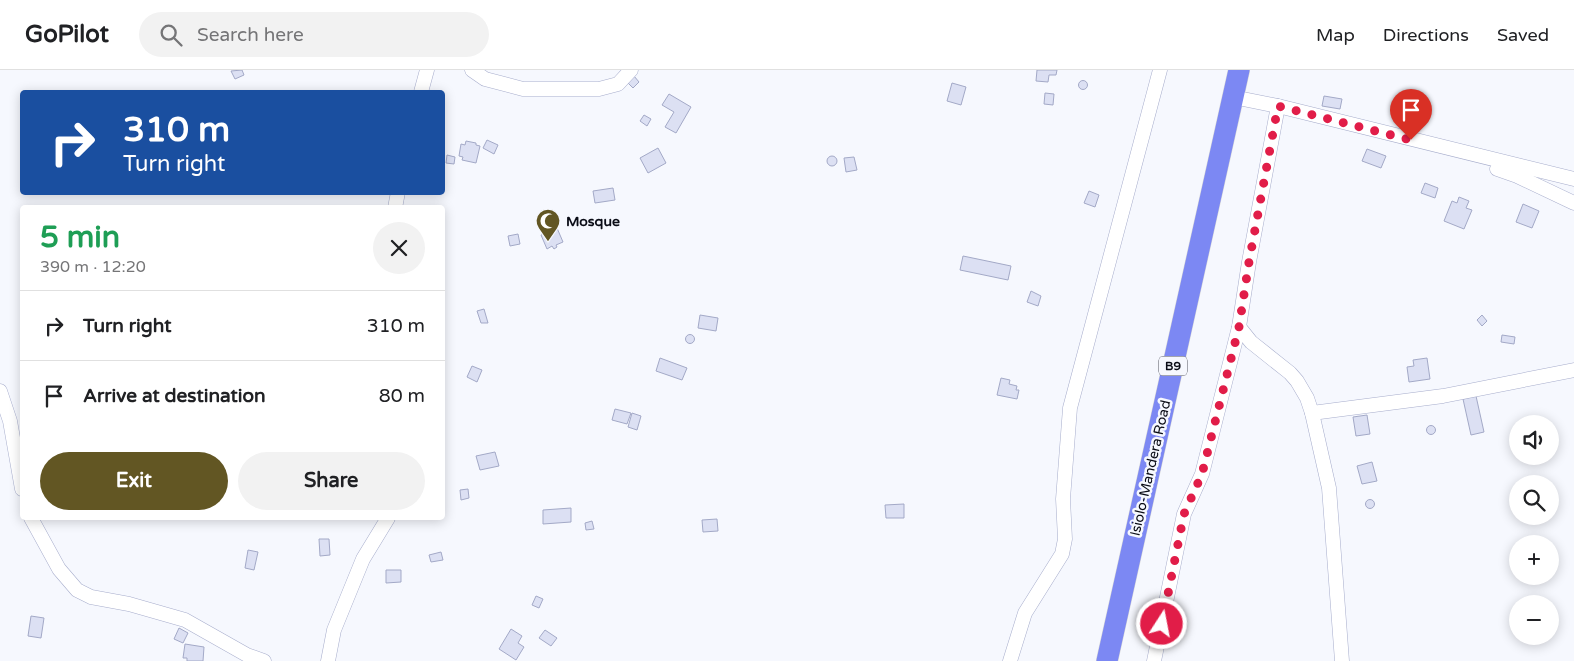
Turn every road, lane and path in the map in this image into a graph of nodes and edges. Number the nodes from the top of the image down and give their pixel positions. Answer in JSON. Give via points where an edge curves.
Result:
{"nodes":[{"id":1,"x":427,"y":70,"type":"edge"},
{"id":2,"x":472,"y":70,"type":"edge"},
{"id":3,"x":631,"y":70,"type":"edge"},
{"id":4,"x":1160,"y":70,"type":"edge"},
{"id":5,"x":1239,"y":70,"type":"edge"},
{"id":6,"x":422,"y":90,"type":"edge"},
{"id":7,"x":1233,"y":97,"type":"junction"},
{"id":8,"x":1278,"y":106,"type":"junction"},
{"id":9,"x":1411,"y":140,"type":"junction"},
{"id":10,"x":1574,"y":179,"type":"edge"},
{"id":11,"x":1574,"y":204,"type":"edge"},
{"id":12,"x":1239,"y":327,"type":"junction"},
{"id":13,"x":1574,"y":370,"type":"edge"},
{"id":14,"x":0,"y":391,"type":"edge"},
{"id":15,"x":1312,"y":413,"type":"junction"},
{"id":16,"x":20,"y":478,"type":"edge"},
{"id":17,"x":32,"y":520,"type":"edge"},
{"id":18,"x":387,"y":520,"type":"edge"},
{"id":19,"x":264,"y":661,"type":"edge"},
{"id":20,"x":328,"y":661,"type":"edge"},
{"id":21,"x":1010,"y":661,"type":"edge"},
{"id":22,"x":1107,"y":661,"type":"edge"},
{"id":23,"x":1154,"y":661,"type":"edge"},
{"id":24,"x":1342,"y":661,"type":"edge"}],
"edges":[{"from":1,"to":6,"type":"street"},
{"from":2,"to":3,"type":"street","via":[[486,79],[523,89],[599,89],[618,84]]},
{"from":4,"to":21,"type":"street","via":[[1070,408],[1063,499],[1064,547],[1025,613]]},
{"from":5,"to":7,"type":"highway","name":"Isiolo-Mandera Road","number":"B9"},
{"from":7,"to":8,"type":"street"},
{"from":7,"to":22,"type":"highway","name":"Isiolo-Mandera Road","number":"B9"},
{"from":8,"to":9,"type":"street"},
{"from":8,"to":12,"type":"street"},
{"from":9,"to":10,"type":"street"},
{"from":9,"to":11,"type":"street","via":[[1518,176]]},
{"from":12,"to":15,"type":"street","via":[[1251,342],[1290,372],[1307,398]]},
{"from":12,"to":23,"type":"street","via":[[1202,474],[1184,514]]},
{"from":13,"to":15,"type":"street","via":[[1443,396]]},
{"from":14,"to":16,"type":"street","via":[[10,421]]},
{"from":15,"to":24,"type":"street","via":[[1329,488]]},
{"from":17,"to":19,"type":"street","via":[[60,570],[77,590],[92,597],[185,620],[247,655]]},
{"from":18,"to":20,"type":"street","via":[[363,559],[334,630]]}]}
